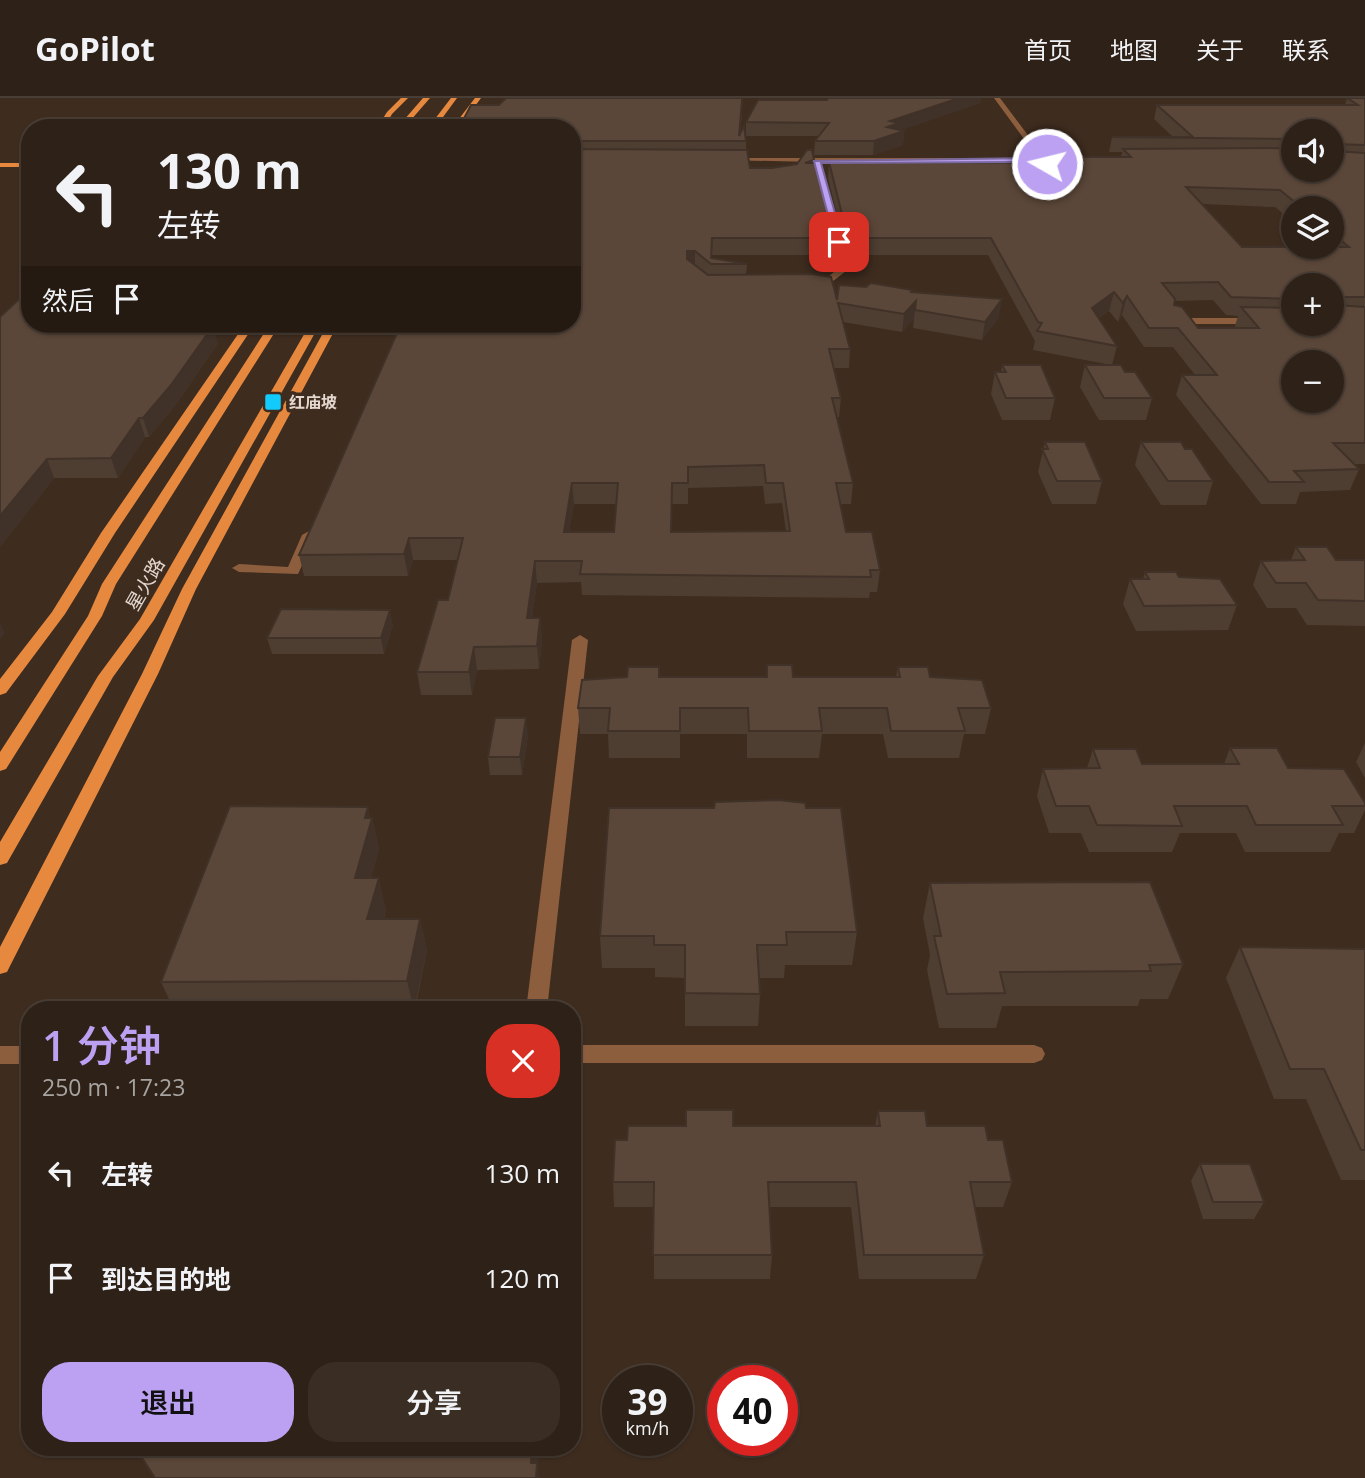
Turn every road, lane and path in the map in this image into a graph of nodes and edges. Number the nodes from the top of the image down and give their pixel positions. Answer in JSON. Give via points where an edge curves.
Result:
{"nodes":[{"id":1,"x":405,"y":98,"type":"edge"},
{"id":2,"x":427,"y":98,"type":"edge"},
{"id":3,"x":454,"y":98,"type":"edge"},
{"id":4,"x":478,"y":98,"type":"edge"},
{"id":5,"x":997,"y":98,"type":"edge"},
{"id":6,"x":385,"y":119,"type":"edge"},
{"id":7,"x":408,"y":119,"type":"edge"},
{"id":8,"x":438,"y":119,"type":"edge"},
{"id":9,"x":463,"y":119,"type":"edge"},
{"id":10,"x":0,"y":158,"type":"edge"},
{"id":11,"x":21,"y":158,"type":"edge"},
{"id":12,"x":723,"y":162,"type":"edge"},
{"id":13,"x":818,"y":162,"type":"junction"},
{"id":14,"x":1045,"y":162,"type":"junction"},
{"id":15,"x":1089,"y":162,"type":"edge"},
{"id":16,"x":0,"y":165,"type":"edge"},
{"id":17,"x":21,"y":165,"type":"edge"},
{"id":18,"x":799,"y":285,"type":"edge"},
{"id":19,"x":1175,"y":321,"type":"edge"},
{"id":20,"x":1281,"y":321,"type":"edge"},
{"id":21,"x":244,"y":333,"type":"edge"},
{"id":22,"x":269,"y":333,"type":"edge"},
{"id":23,"x":311,"y":333,"type":"edge"},
{"id":24,"x":328,"y":333,"type":"edge"},
{"id":25,"x":238,"y":342,"type":"junction"},
{"id":26,"x":263,"y":342,"type":"junction"},
{"id":27,"x":166,"y":448,"type":"junction"},
{"id":28,"x":196,"y":448,"type":"junction"},
{"id":29,"x":315,"y":522,"type":"edge"},
{"id":30,"x":177,"y":566,"type":"junction"},
{"id":31,"x":90,"y":567,"type":"junction"},
{"id":32,"x":239,"y":568,"type":"dead end"},
{"id":33,"x":94,"y":616,"type":"junction"},
{"id":34,"x":167,"y":633,"type":"junction"},
{"id":35,"x":580,"y":640,"type":"dead end"},
{"id":36,"x":3,"y":682,"type":"edge"},
{"id":37,"x":0,"y":765,"type":"edge"},
{"id":38,"x":0,"y":858,"type":"edge"},
{"id":39,"x":0,"y":966,"type":"edge"},
{"id":40,"x":537,"y":1001,"type":"edge"},
{"id":41,"x":581,"y":1054,"type":"edge"},
{"id":42,"x":1034,"y":1054,"type":"dead end"},
{"id":43,"x":0,"y":1055,"type":"edge"},
{"id":44,"x":21,"y":1055,"type":"edge"}],
"edges":[{"from":1,"to":6,"type":"main road"},
{"from":2,"to":7,"type":"main road"},
{"from":3,"to":8,"type":"main road"},
{"from":4,"to":9,"type":"main road"},
{"from":5,"to":14,"type":"street"},
{"from":10,"to":11,"type":"main road"},
{"from":12,"to":13,"type":"street"},
{"from":13,"to":14,"type":"street"},
{"from":13,"to":18,"type":"street","via":[[845,268],[824,285]]},
{"from":14,"to":15,"type":"street"},
{"from":16,"to":17,"type":"main road"},
{"from":19,"to":20,"type":"street"},
{"from":21,"to":25,"type":"main road"},
{"from":22,"to":26,"type":"main road","name":"星火路"},
{"from":23,"to":30,"type":"main road","name":"星火路"},
{"from":24,"to":34,"type":"main road"},
{"from":25,"to":26,"type":"main road"},
{"from":25,"to":27,"type":"main road"},
{"from":26,"to":28,"type":"main road","name":"星火路"},
{"from":27,"to":28,"type":"main road"},
{"from":27,"to":31,"type":"main road"},
{"from":28,"to":33,"type":"main road","name":"星火路","via":[[109,584]]},
{"from":29,"to":32,"type":"street","via":[[293,571]]},
{"from":30,"to":34,"type":"main road"},
{"from":30,"to":38,"type":"main road","name":"星火路","via":[[147,620],[106,676]]},
{"from":31,"to":33,"type":"main road"},
{"from":31,"to":36,"type":"main road"},
{"from":33,"to":37,"type":"main road","name":"星火路"},
{"from":34,"to":39,"type":"main road"},
{"from":35,"to":40,"type":"street"},
{"from":41,"to":42,"type":"street"},
{"from":43,"to":44,"type":"street"}]}
